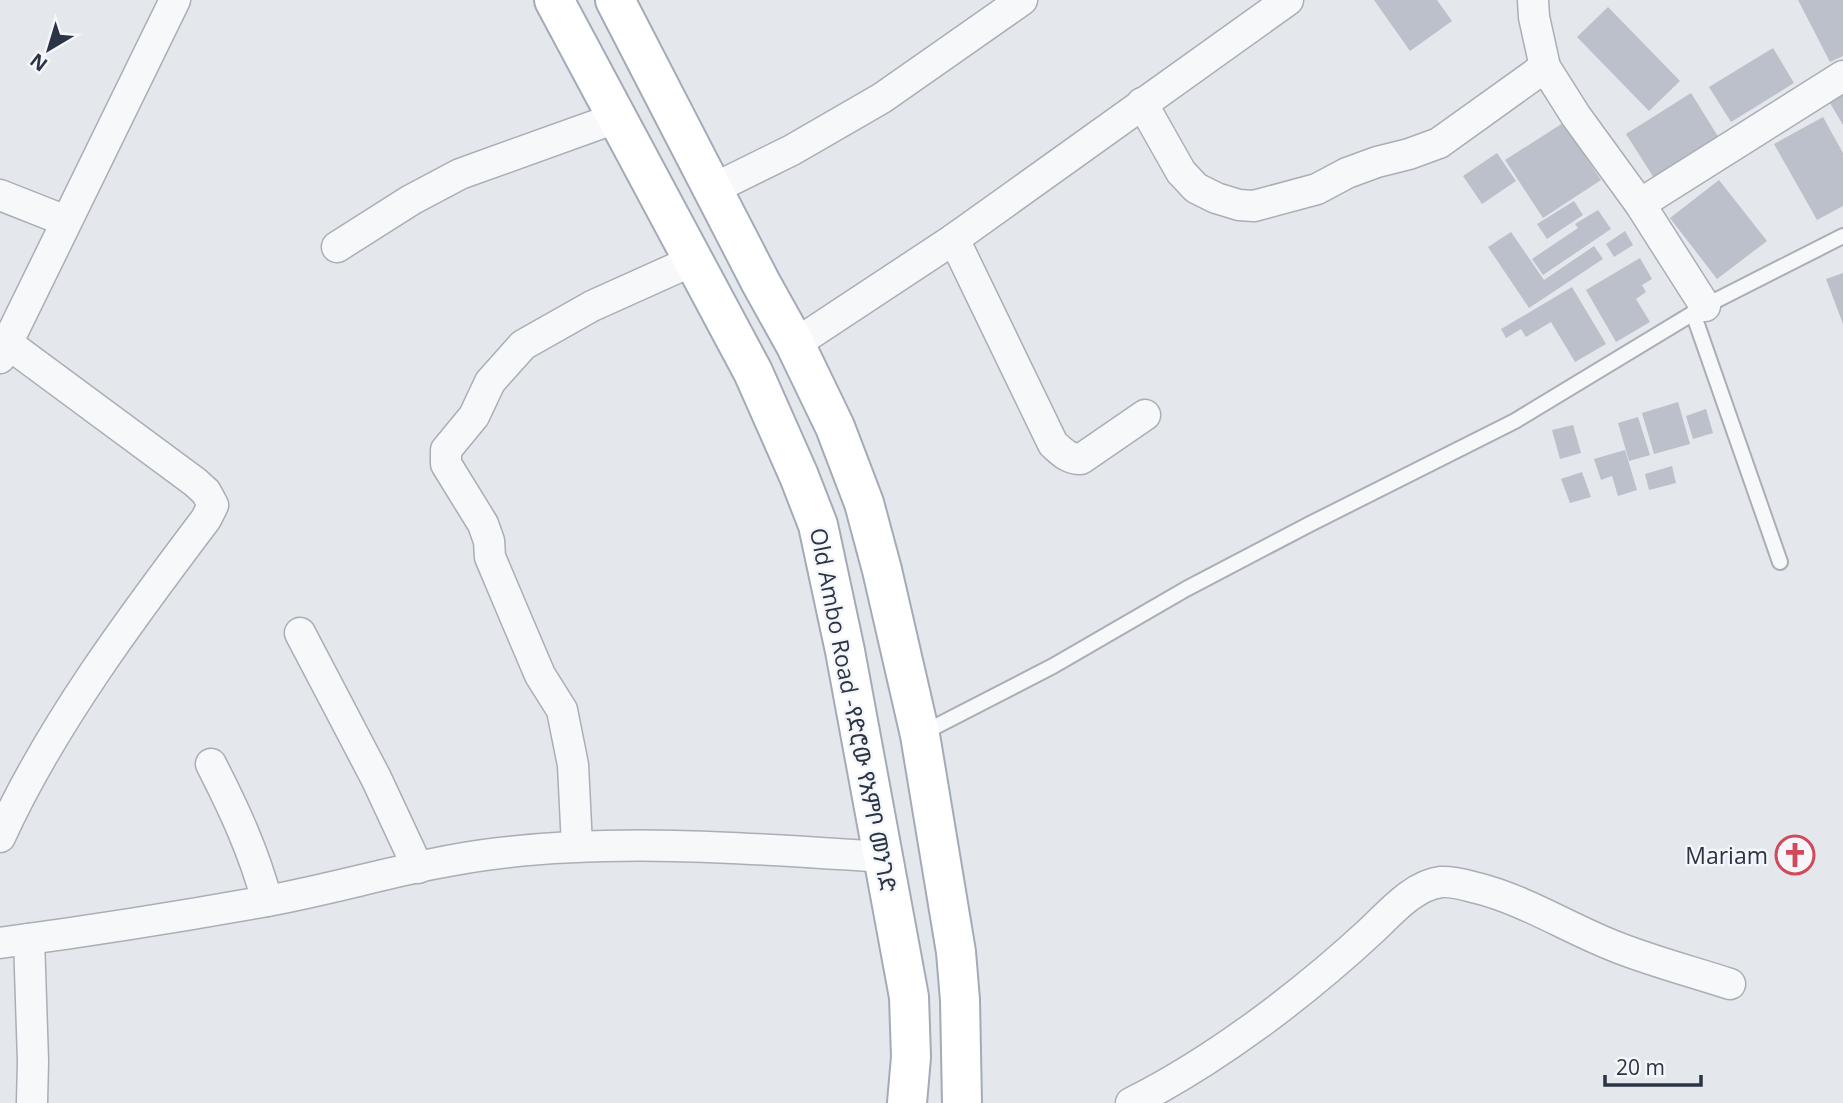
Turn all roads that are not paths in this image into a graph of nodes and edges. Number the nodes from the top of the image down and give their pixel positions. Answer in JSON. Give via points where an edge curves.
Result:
{"nodes":[{"id":1,"x":175,"y":0,"type":"edge"},
{"id":2,"x":554,"y":0,"type":"edge"},
{"id":3,"x":615,"y":0,"type":"edge"},
{"id":4,"x":1022,"y":0,"type":"edge"},
{"id":5,"x":1288,"y":0,"type":"edge"},
{"id":6,"x":1533,"y":0,"type":"edge"},
{"id":7,"x":1545,"y":67,"type":"junction"},
{"id":8,"x":1843,"y":76,"type":"edge"},
{"id":9,"x":1142,"y":103,"type":"junction"},
{"id":10,"x":616,"y":118,"type":"junction"},
{"id":11,"x":713,"y":189,"type":"junction"},
{"id":12,"x":0,"y":195,"type":"edge"},
{"id":13,"x":1640,"y":204,"type":"junction"},
{"id":14,"x":66,"y":221,"type":"junction"},
{"id":15,"x":1843,"y":236,"type":"edge"},
{"id":16,"x":954,"y":239,"type":"junction"},
{"id":17,"x":337,"y":247,"type":"dead end"},
{"id":18,"x":692,"y":261,"type":"junction"},
{"id":19,"x":1699,"y":310,"type":"junction"},
{"id":20,"x":795,"y":344,"type":"junction"},
{"id":21,"x":4,"y":351,"type":"edge"},
{"id":22,"x":1145,"y":415,"type":"dead end"},
{"id":23,"x":1780,"y":562,"type":"dead end"},
{"id":24,"x":300,"y":633,"type":"dead end"},
{"id":25,"x":920,"y":735,"type":"junction"},
{"id":26,"x":211,"y":764,"type":"dead end"},
{"id":27,"x":0,"y":837,"type":"edge"},
{"id":28,"x":577,"y":846,"type":"junction"},
{"id":29,"x":885,"y":857,"type":"junction"},
{"id":30,"x":418,"y":868,"type":"junction"},
{"id":31,"x":267,"y":901,"type":"junction"},
{"id":32,"x":29,"y":939,"type":"junction"},
{"id":33,"x":0,"y":943,"type":"edge"},
{"id":34,"x":1730,"y":984,"type":"dead end"},
{"id":35,"x":32,"y":1103,"type":"edge"},
{"id":36,"x":907,"y":1103,"type":"edge"},
{"id":37,"x":962,"y":1103,"type":"edge"},
{"id":38,"x":1131,"y":1103,"type":"edge"}],
"edges":[{"from":1,"to":14,"type":"street"},
{"from":2,"to":10,"type":"main road","name":"Old Ambo Road -የድሮው የአምቦ መንገድ"},
{"from":3,"to":11,"type":"main road"},
{"from":4,"to":11,"type":"street","via":[[881,98]]},
{"from":5,"to":9,"type":"street"},
{"from":6,"to":7,"type":"street"},
{"from":7,"to":9,"type":"street","via":[[1440,143],[1377,162],[1317,189],[1254,206],[1216,198],[1196,188],[1181,173]]},
{"from":7,"to":13,"type":"street"},
{"from":8,"to":13,"type":"street"},
{"from":9,"to":16,"type":"street"},
{"from":10,"to":17,"type":"street","via":[[460,174]]},
{"from":10,"to":18,"type":"main road","name":"Old Ambo Road -የድሮው የአምቦ መንገድ"},
{"from":11,"to":20,"type":"main road"},
{"from":12,"to":14,"type":"street"},
{"from":13,"to":19,"type":"street"},
{"from":14,"to":21,"type":"street"},
{"from":15,"to":19,"type":"lane"},
{"from":16,"to":20,"type":"street"},
{"from":16,"to":22,"type":"street","via":[[1059,450],[1081,459]]},
{"from":18,"to":28,"type":"street","via":[[592,306],[523,345],[490,382],[474,416],[445,455],[446,464],[484,524],[491,557],[517,621],[540,675],[562,710],[573,765]]},
{"from":18,"to":29,"type":"main road","name":"Old Ambo Road -የድሮው የአምቦ መንገድ","via":[[752,372],[818,525]]},
{"from":19,"to":23,"type":"lane"},
{"from":19,"to":25,"type":"lane","via":[[1515,421],[1186,589],[1053,666]]},
{"from":20,"to":25,"type":"main road","via":[[835,427],[864,503]]},
{"from":21,"to":27,"type":"street","via":[[185,474],[206,492],[212,505],[56,735]]},
{"from":24,"to":30,"type":"street"},
{"from":25,"to":37,"type":"main road","via":[[956,952]]},
{"from":26,"to":31,"type":"street","via":[[257,863]]},
{"from":28,"to":29,"type":"street","via":[[770,849]]},
{"from":28,"to":30,"type":"street","via":[[498,853]]},
{"from":29,"to":36,"type":"main road","name":"Old Ambo Road -የድሮው የአምቦ መንገድ","via":[[909,997]]},
{"from":30,"to":31,"type":"street"},
{"from":31,"to":32,"type":"street"},
{"from":32,"to":33,"type":"street"},
{"from":32,"to":35,"type":"street"},
{"from":34,"to":38,"type":"street","via":[[1617,947],[1508,898],[1439,882],[1403,901],[1324,975],[1242,1034]]}]}
